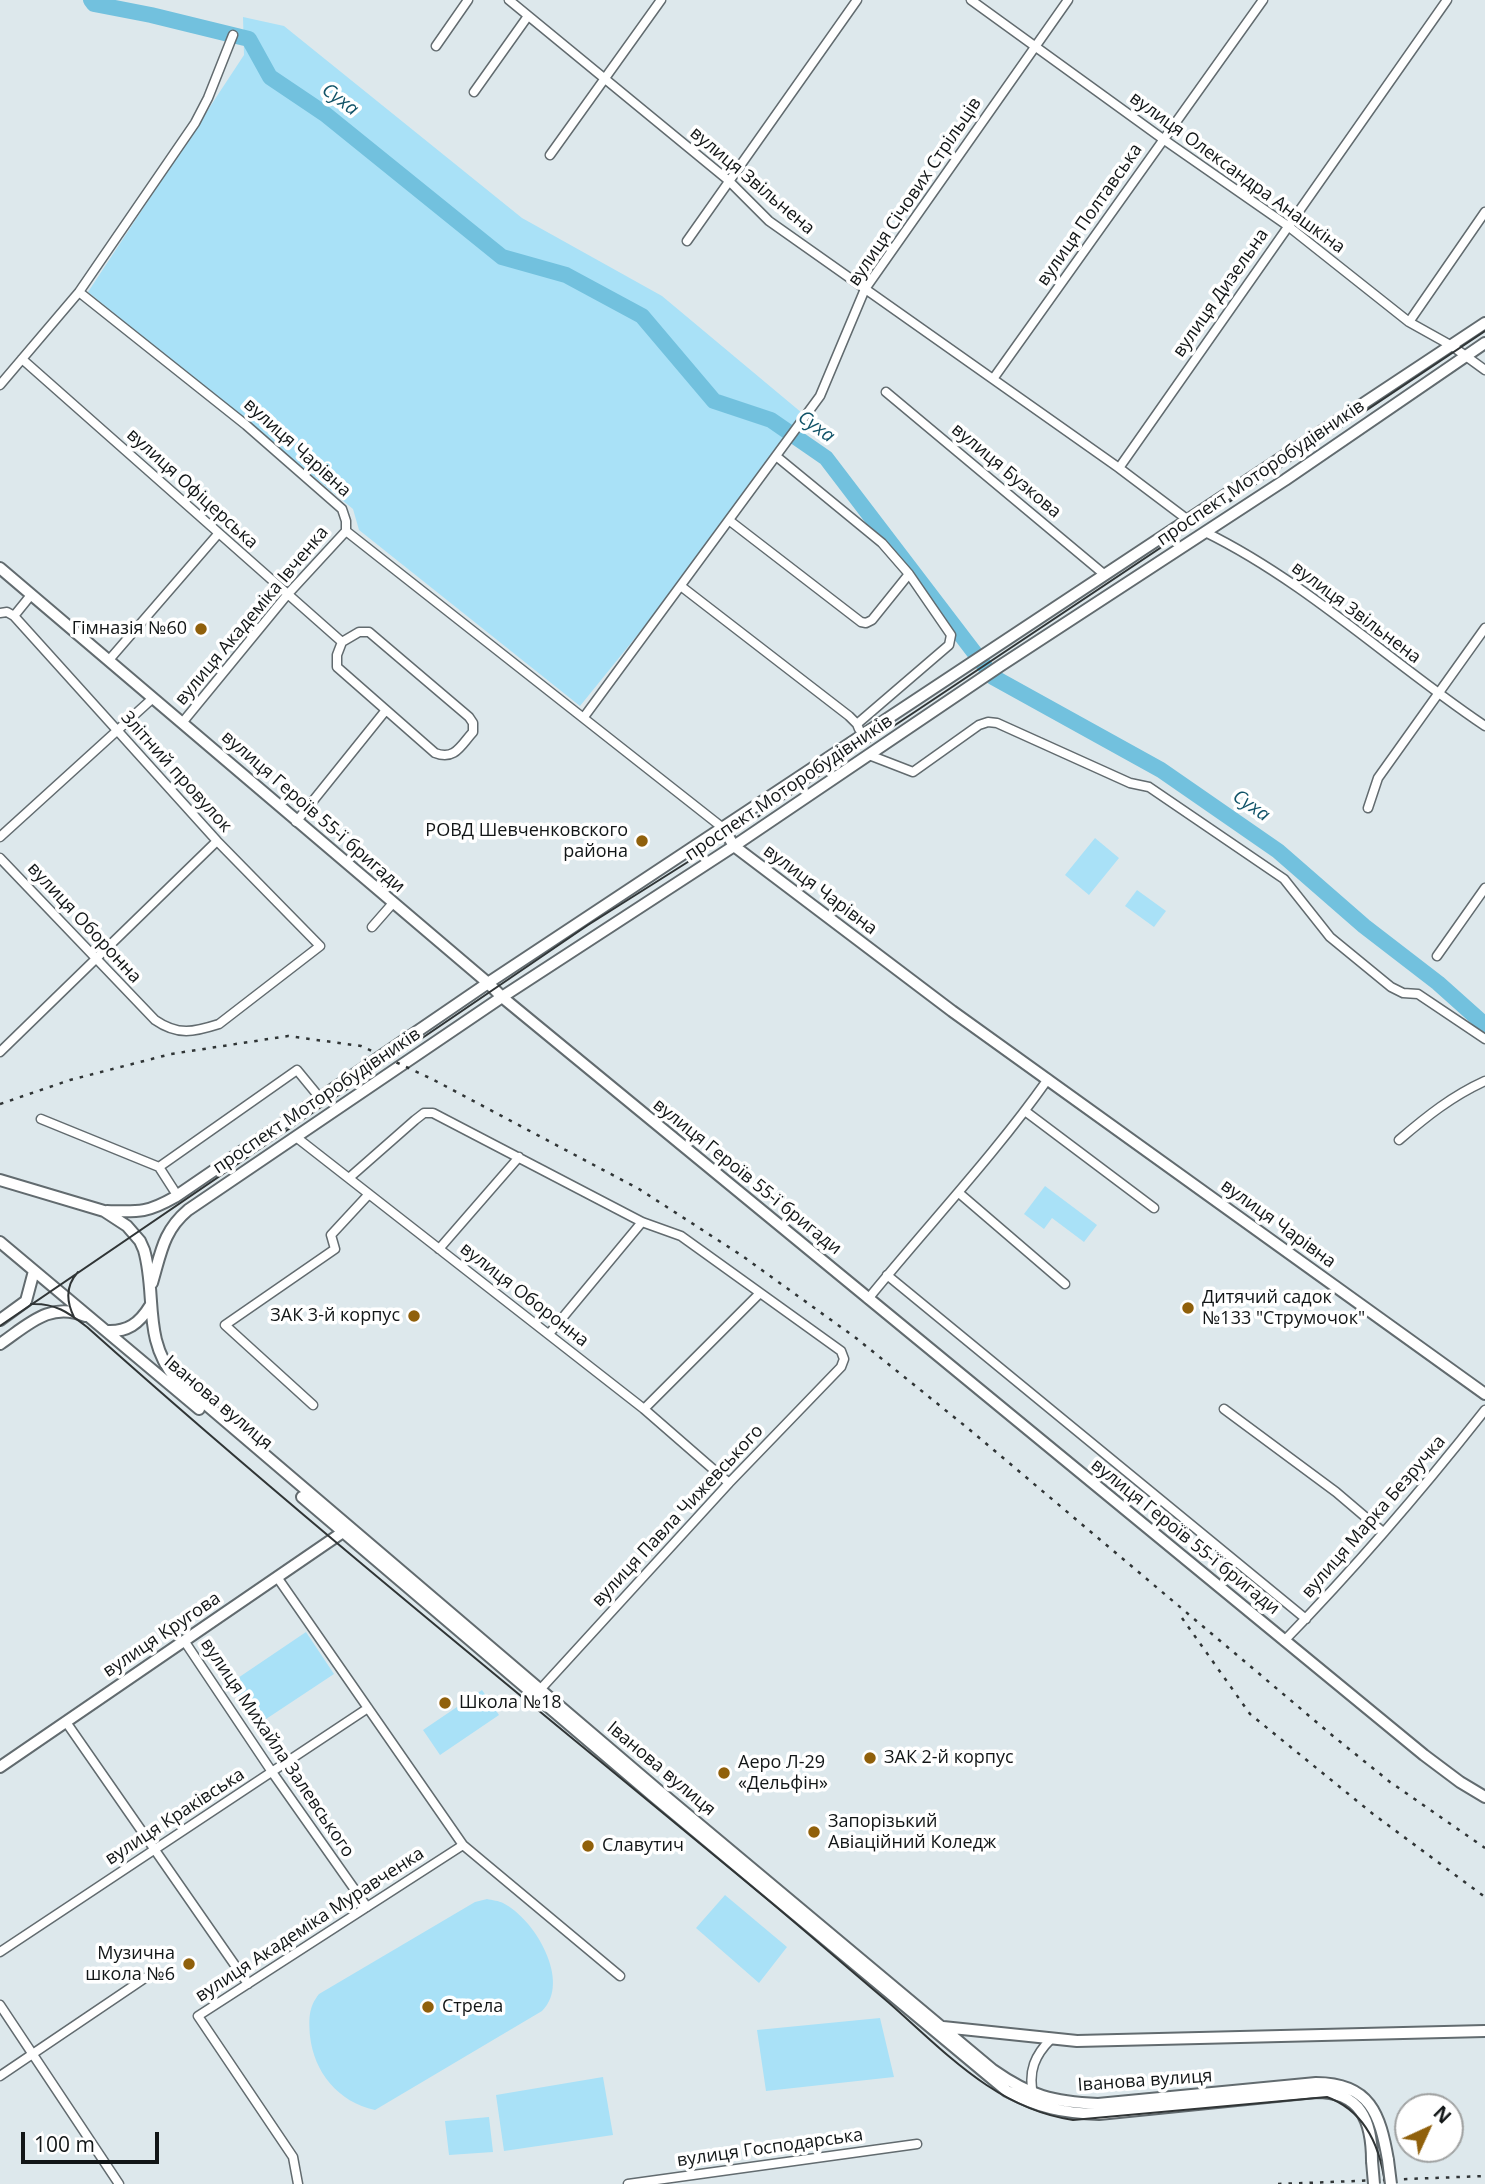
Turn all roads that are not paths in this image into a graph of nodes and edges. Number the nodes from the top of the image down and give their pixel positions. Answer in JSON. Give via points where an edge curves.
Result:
{"nodes":[{"id":1,"x":468,"y":0,"type":"edge"},
{"id":2,"x":509,"y":0,"type":"edge"},
{"id":3,"x":661,"y":0,"type":"edge"},
{"id":4,"x":857,"y":0,"type":"edge"},
{"id":5,"x":971,"y":0,"type":"edge"},
{"id":6,"x":1068,"y":0,"type":"edge"},
{"id":7,"x":1263,"y":0,"type":"edge"},
{"id":8,"x":1447,"y":0,"type":"edge"},
{"id":9,"x":528,"y":16,"type":"junction"},
{"id":10,"x":233,"y":35,"type":"dead end"},
{"id":11,"x":436,"y":46,"type":"dead end"},
{"id":12,"x":1035,"y":47,"type":"junction"},
{"id":13,"x":605,"y":79,"type":"junction"},
{"id":14,"x":474,"y":92,"type":"dead end"},
{"id":15,"x":1163,"y":139,"type":"junction"},
{"id":16,"x":550,"y":155,"type":"dead end"},
{"id":17,"x":728,"y":180,"type":"junction"},
{"id":18,"x":1485,"y":212,"type":"edge"},
{"id":19,"x":1288,"y":226,"type":"junction"},
{"id":20,"x":687,"y":241,"type":"dead end"},
{"id":21,"x":864,"y":289,"type":"junction"},
{"id":22,"x":79,"y":292,"type":"junction"},
{"id":23,"x":1409,"y":322,"type":"junction"},
{"id":24,"x":1485,"y":323,"type":"edge"},
{"id":25,"x":1485,"y":343,"type":"edge"},
{"id":26,"x":1452,"y":346,"type":"junction"},
{"id":27,"x":1466,"y":356,"type":"junction"},
{"id":28,"x":22,"y":359,"type":"junction"},
{"id":29,"x":1485,"y":370,"type":"edge"},
{"id":30,"x":993,"y":379,"type":"junction"},
{"id":31,"x":0,"y":384,"type":"edge"},
{"id":32,"x":886,"y":392,"type":"dead end"},
{"id":33,"x":776,"y":456,"type":"junction"},
{"id":34,"x":1119,"y":468,"type":"junction"},
{"id":35,"x":1188,"y":520,"type":"junction"},
{"id":36,"x":730,"y":522,"type":"junction"},
{"id":37,"x":345,"y":531,"type":"junction"},
{"id":38,"x":1205,"y":532,"type":"junction"},
{"id":39,"x":218,"y":534,"type":"junction"},
{"id":40,"x":0,"y":568,"type":"edge"},
{"id":41,"x":909,"y":574,"type":"junction"},
{"id":42,"x":1105,"y":575,"type":"junction"},
{"id":43,"x":682,"y":587,"type":"junction"},
{"id":44,"x":31,"y":595,"type":"junction"},
{"id":45,"x":287,"y":595,"type":"junction"},
{"id":46,"x":0,"y":613,"type":"edge"},
{"id":47,"x":13,"y":615,"type":"junction"},
{"id":48,"x":1485,"y":628,"type":"edge"},
{"id":49,"x":342,"y":642,"type":"junction"},
{"id":50,"x":108,"y":660,"type":"junction"},
{"id":51,"x":1438,"y":694,"type":"junction"},
{"id":52,"x":153,"y":698,"type":"junction"},
{"id":53,"x":386,"y":710,"type":"junction"},
{"id":54,"x":584,"y":718,"type":"junction"},
{"id":55,"x":182,"y":723,"type":"junction"},
{"id":56,"x":857,"y":724,"type":"junction"},
{"id":57,"x":1485,"y":726,"type":"edge"},
{"id":58,"x":117,"y":730,"type":"junction"},
{"id":59,"x":860,"y":736,"type":"junction"},
{"id":60,"x":869,"y":755,"type":"junction"},
{"id":61,"x":1368,"y":808,"type":"dead end"},
{"id":62,"x":296,"y":822,"type":"junction"},
{"id":63,"x":723,"y":828,"type":"junction"},
{"id":64,"x":0,"y":837,"type":"edge"},
{"id":65,"x":218,"y":841,"type":"junction"},
{"id":66,"x":734,"y":846,"type":"junction"},
{"id":67,"x":0,"y":858,"type":"edge"},
{"id":68,"x":1485,"y":888,"type":"edge"},
{"id":69,"x":393,"y":903,"type":"junction"},
{"id":70,"x":372,"y":927,"type":"dead end"},
{"id":71,"x":320,"y":946,"type":"joint"},
{"id":72,"x":1437,"y":956,"type":"dead end"},
{"id":73,"x":94,"y":959,"type":"junction"},
{"id":74,"x":488,"y":983,"type":"junction"},
{"id":75,"x":502,"y":998,"type":"junction"},
{"id":76,"x":1485,"y":1039,"type":"edge"},
{"id":77,"x":0,"y":1052,"type":"edge"},
{"id":78,"x":1048,"y":1079,"type":"junction"},
{"id":79,"x":1485,"y":1081,"type":"edge"},
{"id":80,"x":320,"y":1098,"type":"junction"},
{"id":81,"x":1026,"y":1111,"type":"junction"},
{"id":82,"x":41,"y":1119,"type":"dead end"},
{"id":83,"x":296,"y":1137,"type":"junction"},
{"id":84,"x":1399,"y":1140,"type":"dead end"},
{"id":85,"x":519,"y":1157,"type":"junction"},
{"id":86,"x":159,"y":1167,"type":"junction"},
{"id":87,"x":349,"y":1178,"type":"junction"},
{"id":88,"x":0,"y":1182,"type":"edge"},
{"id":89,"x":959,"y":1193,"type":"junction"},
{"id":90,"x":369,"y":1194,"type":"junction"},
{"id":91,"x":177,"y":1195,"type":"junction"},
{"id":92,"x":1154,"y":1208,"type":"dead end"},
{"id":93,"x":104,"y":1211,"type":"junction"},
{"id":94,"x":642,"y":1222,"type":"junction"},
{"id":95,"x":0,"y":1242,"type":"edge"},
{"id":96,"x":439,"y":1249,"type":"junction"},
{"id":97,"x":34,"y":1271,"type":"junction"},
{"id":98,"x":887,"y":1275,"type":"junction"},
{"id":99,"x":1065,"y":1284,"type":"dead end"},
{"id":100,"x":150,"y":1289,"type":"junction"},
{"id":101,"x":759,"y":1294,"type":"junction"},
{"id":102,"x":868,"y":1299,"type":"junction"},
{"id":103,"x":150,"y":1306,"type":"junction"},
{"id":104,"x":92,"y":1319,"type":"junction"},
{"id":105,"x":0,"y":1320,"type":"edge"},
{"id":106,"x":106,"y":1331,"type":"junction"},
{"id":107,"x":549,"y":1334,"type":"junction"},
{"id":108,"x":0,"y":1344,"type":"edge"},
{"id":109,"x":1485,"y":1394,"type":"edge"},
{"id":110,"x":313,"y":1405,"type":"dead end"},
{"id":111,"x":644,"y":1409,"type":"junction"},
{"id":112,"x":1224,"y":1409,"type":"dead end"},
{"id":113,"x":1485,"y":1410,"type":"edge"},
{"id":114,"x":729,"y":1483,"type":"junction"},
{"id":115,"x":343,"y":1532,"type":"junction"},
{"id":116,"x":1383,"y":1532,"type":"junction"},
{"id":117,"x":277,"y":1577,"type":"junction"},
{"id":118,"x":1306,"y":1619,"type":"junction"},
{"id":119,"x":1284,"y":1641,"type":"junction"},
{"id":120,"x":185,"y":1642,"type":"junction"},
{"id":121,"x":537,"y":1692,"type":"junction"},
{"id":122,"x":368,"y":1708,"type":"junction"},
{"id":123,"x":66,"y":1722,"type":"junction"},
{"id":124,"x":0,"y":1767,"type":"edge"},
{"id":125,"x":272,"y":1772,"type":"junction"},
{"id":126,"x":1485,"y":1797,"type":"edge"},
{"id":127,"x":463,"y":1845,"type":"junction"},
{"id":128,"x":154,"y":1849,"type":"junction"},
{"id":129,"x":367,"y":1907,"type":"junction"},
{"id":130,"x":0,"y":1952,"type":"edge"},
{"id":131,"x":620,"y":1976,"type":"dead end"},
{"id":132,"x":145,"y":1978,"type":"dead end"},
{"id":133,"x":248,"y":1984,"type":"junction"},
{"id":134,"x":0,"y":2006,"type":"edge"},
{"id":135,"x":928,"y":2026,"type":"junction"},
{"id":136,"x":943,"y":2027,"type":"junction"},
{"id":137,"x":1485,"y":2031,"type":"edge"},
{"id":138,"x":1051,"y":2039,"type":"junction"},
{"id":139,"x":33,"y":2054,"type":"junction"},
{"id":140,"x":0,"y":2076,"type":"edge"},
{"id":141,"x":1033,"y":2094,"type":"junction"},
{"id":142,"x":917,"y":2144,"type":"dead end"},
{"id":143,"x":119,"y":2184,"type":"edge"},
{"id":144,"x":298,"y":2184,"type":"edge"},
{"id":145,"x":628,"y":2184,"type":"edge"},
{"id":146,"x":1374,"y":2184,"type":"edge"},
{"id":147,"x":1391,"y":2184,"type":"edge"}],
"edges":[{"from":1,"to":11,"type":"street"},
{"from":2,"to":9,"type":"street","name":"вулиця Звільнена"},
{"from":3,"to":13,"type":"street"},
{"from":4,"to":17,"type":"street"},
{"from":5,"to":12,"type":"street","name":"вулиця Олександра Анашкіна"},
{"from":6,"to":12,"type":"street","name":"вулиця Січових Стрільців"},
{"from":7,"to":15,"type":"street","name":"вулиця Полтавська"},
{"from":8,"to":19,"type":"street","name":"вулиця Дизельна"},
{"from":9,"to":13,"type":"street","name":"вулиця Звільнена"},
{"from":9,"to":14,"type":"street"},
{"from":10,"to":22,"type":"street","via":[[195,123]]},
{"from":12,"to":15,"type":"street","name":"вулиця Олександра Анашкіна"},
{"from":12,"to":21,"type":"street","name":"вулиця Січових Стрільців"},
{"from":13,"to":16,"type":"street"},
{"from":13,"to":17,"type":"street","name":"вулиця Звільнена"},
{"from":15,"to":19,"type":"street","name":"вулиця Олександра Анашкіна"},
{"from":15,"to":30,"type":"street","name":"вулиця Полтавська"},
{"from":17,"to":20,"type":"street"},
{"from":17,"to":21,"type":"street","name":"вулиця Звільнена","via":[[769,221]]},
{"from":18,"to":23,"type":"street"},
{"from":19,"to":23,"type":"street","name":"вулиця Олександра Анашкіна"},
{"from":19,"to":34,"type":"street","name":"вулиця Дизельна"},
{"from":21,"to":30,"type":"street","name":"вулиця Звільнена"},
{"from":21,"to":33,"type":"street","name":"вулиця Січових Стрільців","via":[[820,396]]},
{"from":22,"to":28,"type":"street"},
{"from":22,"to":37,"type":"street","name":"вулиця Чарівна","via":[[246,425],[342,509]]},
{"from":23,"to":26,"type":"street","name":"вулиця Олександра Анашкіна"},
{"from":24,"to":26,"type":"main road","name":"проспект Моторобудівників"},
{"from":25,"to":27,"type":"main road","name":"проспект Моторобудівників"},
{"from":26,"to":27,"type":"street","name":"вулиця Олександра Анашкіна"},
{"from":26,"to":35,"type":"main road","name":"проспект Моторобудівників"},
{"from":27,"to":29,"type":"street","name":"вулиця Олександра Анашкіна"},
{"from":27,"to":38,"type":"main road","name":"проспект Моторобудівників"},
{"from":28,"to":31,"type":"street"},
{"from":28,"to":39,"type":"street","name":"вулиця Офіцерська"},
{"from":30,"to":34,"type":"street","name":"вулиця Звільнена"},
{"from":32,"to":42,"type":"street","name":"вулиця Бузкова"},
{"from":33,"to":36,"type":"street","name":"вулиця Січових Стрільців"},
{"from":33,"to":41,"type":"street","via":[[882,543]]},
{"from":34,"to":35,"type":"street","name":"вулиця Звільнена"},
{"from":35,"to":42,"type":"main road","name":"проспект Моторобудівників"},
{"from":36,"to":41,"type":"street","via":[[861,622],[872,620]]},
{"from":36,"to":43,"type":"street","name":"вулиця Січових Стрільців"},
{"from":37,"to":45,"type":"street","name":"вулиця Академіка Івченка"},
{"from":37,"to":54,"type":"street","name":"вулиця Чарівна"},
{"from":38,"to":51,"type":"street","name":"вулиця Звільнена","via":[[1243,551],[1314,599]]},
{"from":38,"to":60,"type":"main road","name":"проспект Моторобудівників"},
{"from":39,"to":45,"type":"street","name":"вулиця Офіцерська"},
{"from":39,"to":50,"type":"street"},
{"from":40,"to":44,"type":"main road","name":"вулиця Героїв 55-ї бригади"},
{"from":41,"to":56,"type":"street","via":[[952,640]]},
{"from":42,"to":59,"type":"main road","name":"проспект Моторобудівників"},
{"from":43,"to":54,"type":"street","name":"вулиця Січових Стрільців"},
{"from":43,"to":56,"type":"street"},
{"from":44,"to":47,"type":"street"},
{"from":44,"to":50,"type":"main road","name":"вулиця Героїв 55-ї бригади"},
{"from":45,"to":49,"type":"street","name":"вулиця Офіцерська"},
{"from":45,"to":55,"type":"street","name":"вулиця Академіка Івченка"},
{"from":46,"to":47,"type":"street"},
{"from":47,"to":58,"type":"street","name":"Злітний провулок"},
{"from":48,"to":51,"type":"street"},
{"from":49,"to":53,"type":"street","via":[[337,667]]},
{"from":49,"to":53,"type":"street","via":[[369,632],[468,718],[473,732],[452,754],[442,755]]},
{"from":50,"to":52,"type":"main road","name":"вулиця Героїв 55-ї бригади"},
{"from":51,"to":57,"type":"street","name":"вулиця Звільнена"},
{"from":51,"to":61,"type":"street","via":[[1378,778]]},
{"from":52,"to":55,"type":"main road","name":"вулиця Героїв 55-ї бригади"},
{"from":52,"to":58,"type":"street"},
{"from":53,"to":62,"type":"street"},
{"from":54,"to":63,"type":"street","name":"вулиця Чарівна"},
{"from":55,"to":62,"type":"main road","name":"вулиця Героїв 55-ї бригади"},
{"from":56,"to":59,"type":"street"},
{"from":58,"to":64,"type":"street"},
{"from":58,"to":65,"type":"street","name":"Злітний провулок"},
{"from":59,"to":63,"type":"main road","name":"проспект Моторобудівників"},
{"from":60,"to":66,"type":"main road","name":"проспект Моторобудівників"},
{"from":60,"to":76,"type":"street","via":[[914,772],[988,722],[1149,787],[1284,879],[1330,937],[1391,987],[1418,994]]},
{"from":62,"to":69,"type":"main road","name":"вулиця Героїв 55-ї бригади"},
{"from":63,"to":66,"type":"main road","name":"вулиця Чарівна"},
{"from":63,"to":74,"type":"main road","name":"проспект Моторобудівників"},
{"from":65,"to":71,"type":"street","name":"Злітний провулок"},
{"from":65,"to":73,"type":"street"},
{"from":66,"to":75,"type":"main road","name":"проспект Моторобудівників"},
{"from":66,"to":78,"type":"main road","name":"вулиця Чарівна"},
{"from":67,"to":73,"type":"street","name":"вулиця Оборонна"},
{"from":68,"to":72,"type":"street"},
{"from":69,"to":70,"type":"street"},
{"from":69,"to":74,"type":"main road","name":"вулиця Героїв 55-ї бригади"},
{"from":71,"to":73,"type":"street","name":"вулиця Оборонна","via":[[219,1024],[178,1032],[155,1020]]},
{"from":73,"to":77,"type":"street"},
{"from":74,"to":75,"type":"main road","name":"вулиця Героїв 55-ї бригади"},
{"from":74,"to":80,"type":"main road","name":"проспект Моторобудівників"},
{"from":75,"to":83,"type":"main road","name":"проспект Моторобудівників"},
{"from":75,"to":102,"type":"main road","name":"вулиця Героїв 55-ї бригади"},
{"from":78,"to":81,"type":"street"},
{"from":78,"to":109,"type":"main road","name":"вулиця Чарівна"},
{"from":79,"to":84,"type":"street","via":[[1436,1108]]},
{"from":80,"to":86,"type":"street","via":[[297,1070]]},
{"from":80,"to":91,"type":"main road","name":"проспект Моторобудівників"},
{"from":81,"to":89,"type":"street"},
{"from":81,"to":92,"type":"street"},
{"from":82,"to":86,"type":"street"},
{"from":83,"to":87,"type":"street","name":"вулиця Оборонна"},
{"from":83,"to":100,"type":"main road","name":"проспект Моторобудівників","via":[[175,1222],[165,1236]]},
{"from":85,"to":87,"type":"street","via":[[433,1112],[424,1114]]},
{"from":85,"to":94,"type":"street"},
{"from":85,"to":96,"type":"street"},
{"from":86,"to":91,"type":"street"},
{"from":87,"to":90,"type":"street","name":"вулиця Оборонна"},
{"from":88,"to":93,"type":"main road","name":"Іванова вулиця"},
{"from":89,"to":98,"type":"street"},
{"from":89,"to":99,"type":"street"},
{"from":90,"to":96,"type":"street","name":"вулиця Оборонна"},
{"from":90,"to":110,"type":"street","via":[[331,1235],[335,1249],[225,1325]]},
{"from":91,"to":93,"type":"main road","name":"проспект Моторобудівників","via":[[146,1211]]},
{"from":93,"to":100,"type":"main road","name":"Іванова вулиця","via":[[140,1241]]},
{"from":94,"to":101,"type":"street","via":[[696,1245]]},
{"from":94,"to":107,"type":"street"},
{"from":95,"to":97,"type":"main road","name":"Іванова вулиця"},
{"from":96,"to":107,"type":"street","name":"вулиця Оборонна"},
{"from":97,"to":104,"type":"main road","name":"Іванова вулиця"},
{"from":97,"to":105,"type":"main road","via":[[26,1301]]},
{"from":98,"to":102,"type":"street"},
{"from":98,"to":118,"type":"street"},
{"from":100,"to":103,"type":"main road","name":"Іванова вулиця"},
{"from":101,"to":111,"type":"street"},
{"from":101,"to":114,"type":"street","name":"вулиця Павла Чижевського","via":[[841,1351],[844,1359]]},
{"from":102,"to":119,"type":"main road","name":"вулиця Героїв 55-ї бригади"},
{"from":103,"to":106,"type":"main road","via":[[122,1332]]},
{"from":103,"to":121,"type":"main road","name":"Іванова вулиця","via":[[160,1354],[176,1379]]},
{"from":104,"to":106,"type":"main road","name":"Іванова вулиця"},
{"from":104,"to":108,"type":"main road","via":[[55,1311]]},
{"from":106,"to":115,"type":"main road","name":"Іванова вулиця"},
{"from":107,"to":111,"type":"street","name":"вулиця Оборонна"},
{"from":111,"to":114,"type":"street","name":"вулиця Оборонна"},
{"from":112,"to":116,"type":"street"},
{"from":113,"to":116,"type":"street","name":"вулиця Марка Безручка"},
{"from":114,"to":121,"type":"street","name":"вулиця Павла Чижевського"},
{"from":115,"to":117,"type":"main road","name":"вулиця Кругова"},
{"from":115,"to":121,"type":"main road","name":"Іванова вулиця"},
{"from":116,"to":118,"type":"street","name":"вулиця Марка Безручка"},
{"from":117,"to":120,"type":"main road","name":"вулиця Кругова"},
{"from":117,"to":122,"type":"street"},
{"from":118,"to":119,"type":"street","name":"вулиця Марка Безручка"},
{"from":119,"to":126,"type":"main road","name":"вулиця Героїв 55-ї бригади","via":[[1424,1755]]},
{"from":120,"to":123,"type":"main road","name":"вулиця Кругова"},
{"from":120,"to":125,"type":"street","name":"вулиця Михайла Залевського"},
{"from":121,"to":135,"type":"main road","name":"Іванова вулиця"},
{"from":121,"to":136,"type":"main road","name":"Іванова вулиця"},
{"from":122,"to":125,"type":"street","name":"вулиця Краківська"},
{"from":122,"to":127,"type":"street"},
{"from":123,"to":124,"type":"main road","name":"вулиця Кругова"},
{"from":123,"to":128,"type":"street"},
{"from":125,"to":128,"type":"street","name":"вулиця Краківська"},
{"from":125,"to":129,"type":"street","name":"вулиця Михайла Залевського"},
{"from":127,"to":129,"type":"street","name":"вулиця Академіка Муравченка"},
{"from":127,"to":131,"type":"street"},
{"from":128,"to":130,"type":"street","name":"вулиця Краківська"},
{"from":128,"to":133,"type":"street"},
{"from":129,"to":133,"type":"street","name":"вулиця Академіка Муравченка"},
{"from":132,"to":139,"type":"street"},
{"from":133,"to":144,"type":"street","name":"вулиця Академіка Муравченка","via":[[198,2016],[293,2157]]},
{"from":134,"to":139,"type":"street"},
{"from":135,"to":136,"type":"street"},
{"from":135,"to":146,"type":"main road","name":"Іванова вулиця","bridge":true,"via":[[1007,2091],[1063,2113],[1099,2114],[1336,2093],[1356,2105],[1367,2119]]},
{"from":136,"to":138,"type":"main road"},
{"from":136,"to":141,"type":"main road","name":"Іванова вулиця","via":[[993,2070]]},
{"from":137,"to":138,"type":"main road"},
{"from":138,"to":141,"type":"street","via":[[1031,2070]]},
{"from":139,"to":140,"type":"street"},
{"from":139,"to":143,"type":"street"},
{"from":141,"to":147,"type":"main road","name":"Іванова вулиця","bridge":true,"via":[[1064,2103],[1098,2105],[1316,2083],[1341,2085],[1363,2097],[1377,2114]]},
{"from":142,"to":145,"type":"street","name":"вулиця Господарська"}]}
